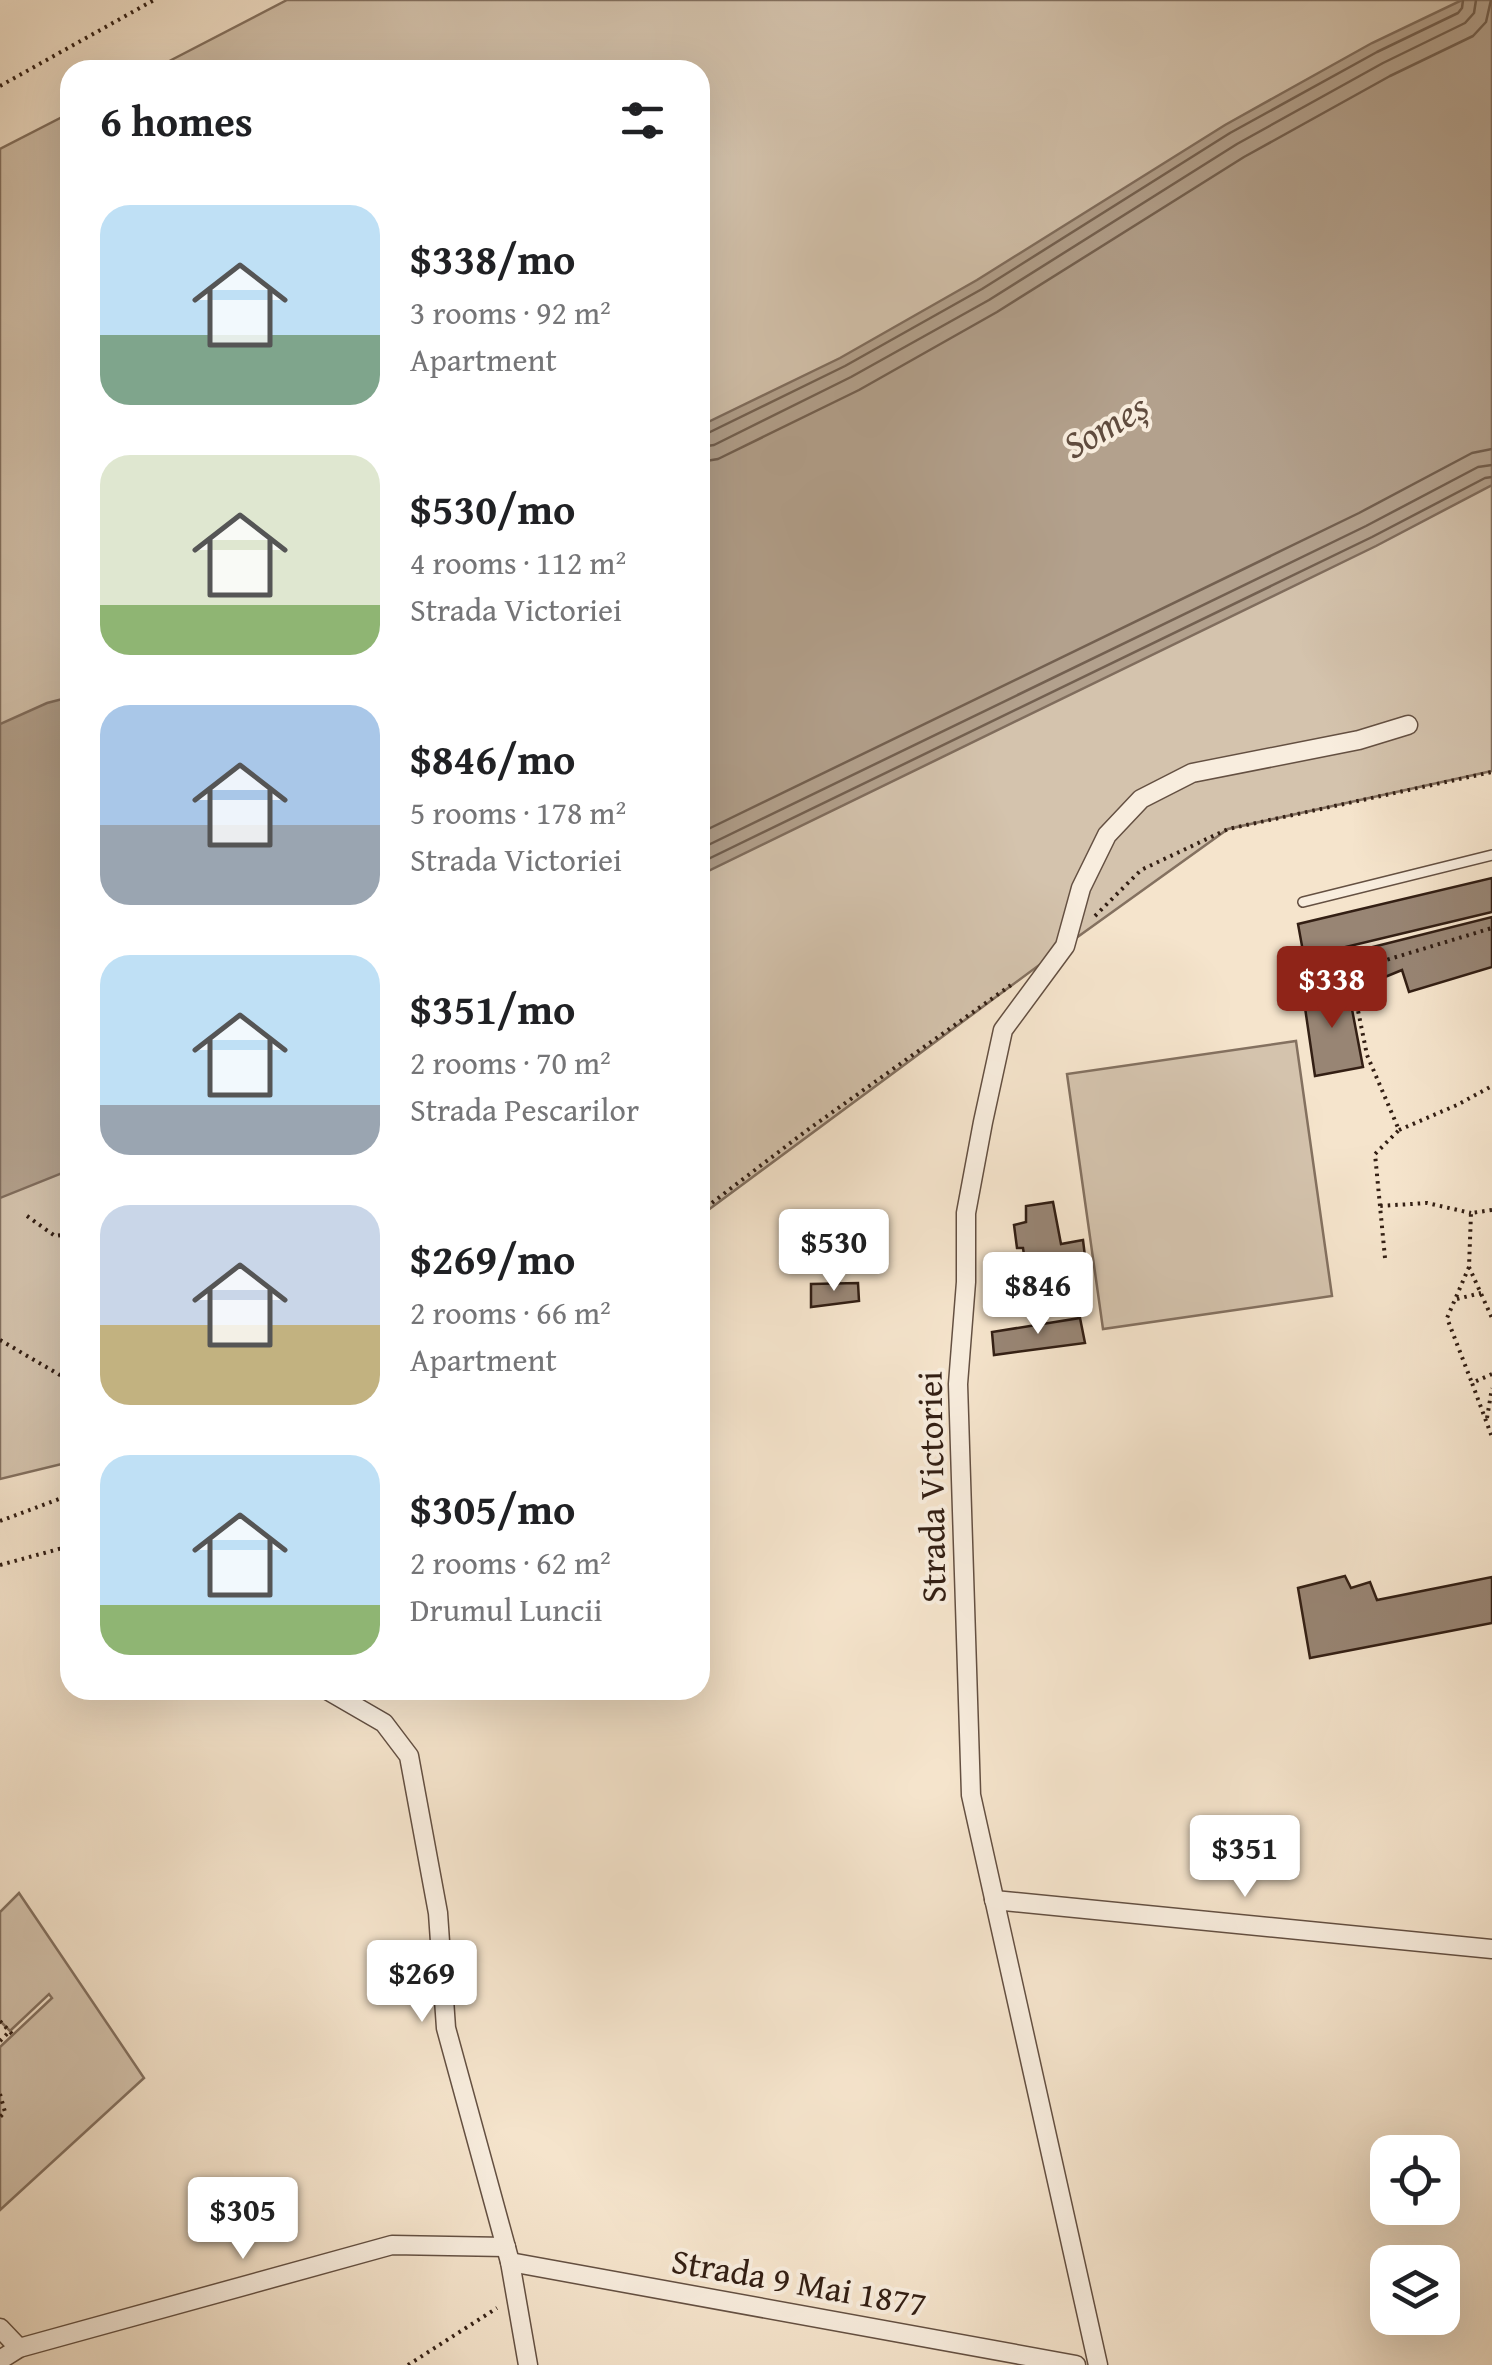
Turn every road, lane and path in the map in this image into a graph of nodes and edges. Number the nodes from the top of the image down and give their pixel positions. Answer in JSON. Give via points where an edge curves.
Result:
{"nodes":[{"id":1,"x":154,"y":0,"type":"edge"},
{"id":2,"x":0,"y":86,"type":"edge"},
{"id":3,"x":1408,"y":726,"type":"dead end"},
{"id":4,"x":1492,"y":772,"type":"edge"},
{"id":5,"x":1492,"y":855,"type":"edge"},
{"id":6,"x":1304,"y":902,"type":"dead end"},
{"id":7,"x":1090,"y":921,"type":"dead end"},
{"id":8,"x":1492,"y":928,"type":"edge"},
{"id":9,"x":1016,"y":981,"type":"dead end"},
{"id":10,"x":1492,"y":1086,"type":"edge"},
{"id":11,"x":1400,"y":1130,"type":"junction"},
{"id":12,"x":710,"y":1204,"type":"edge"},
{"id":13,"x":1380,"y":1206,"type":"junction"},
{"id":14,"x":1492,"y":1210,"type":"edge"},
{"id":15,"x":1471,"y":1213,"type":"junction"},
{"id":16,"x":27,"y":1216,"type":"dead end"},
{"id":17,"x":60,"y":1235,"type":"edge"},
{"id":18,"x":1385,"y":1258,"type":"dead end"},
{"id":19,"x":1470,"y":1267,"type":"junction"},
{"id":20,"x":1482,"y":1294,"type":"junction"},
{"id":21,"x":1455,"y":1300,"type":"junction"},
{"id":22,"x":1492,"y":1318,"type":"edge"},
{"id":23,"x":0,"y":1340,"type":"edge"},
{"id":24,"x":1492,"y":1374,"type":"edge"},
{"id":25,"x":60,"y":1375,"type":"edge"},
{"id":26,"x":1472,"y":1383,"type":"junction"},
{"id":27,"x":1492,"y":1388,"type":"edge"},
{"id":28,"x":1486,"y":1422,"type":"junction"},
{"id":29,"x":1492,"y":1437,"type":"edge"},
{"id":30,"x":60,"y":1499,"type":"edge"},
{"id":31,"x":0,"y":1521,"type":"edge"},
{"id":32,"x":60,"y":1549,"type":"edge"},
{"id":33,"x":0,"y":1566,"type":"edge"},
{"id":34,"x":345,"y":1700,"type":"edge"},
{"id":35,"x":994,"y":1900,"type":"junction"},
{"id":36,"x":1492,"y":1948,"type":"edge"},
{"id":37,"x":0,"y":2020,"type":"edge"},
{"id":38,"x":0,"y":2041,"type":"edge"},
{"id":39,"x":0,"y":2094,"type":"edge"},
{"id":40,"x":0,"y":2117,"type":"edge"},
{"id":41,"x":508,"y":2254,"type":"junction"},
{"id":42,"x":517,"y":2296,"type":"junction"},
{"id":43,"x":0,"y":2328,"type":"edge"},
{"id":44,"x":19,"y":2348,"type":"junction"},
{"id":45,"x":0,"y":2360,"type":"edge"},
{"id":46,"x":408,"y":2365,"type":"edge"},
{"id":47,"x":528,"y":2365,"type":"edge"},
{"id":48,"x":1076,"y":2365,"type":"edge"},
{"id":49,"x":1098,"y":2365,"type":"edge"}],
"edges":[{"from":1,"to":2,"type":"path"},
{"from":3,"to":35,"type":"street","name":"Strada Victoriei","via":[[1192,773],[1141,799],[1108,836],[1081,888],[1065,946],[1003,1030],[966,1213],[958,1384],[971,1795]]},
{"from":4,"to":7,"type":"path","via":[[1228,829],[1141,870]]},
{"from":5,"to":6,"type":"lane"},
{"from":8,"to":11,"type":"path","via":[[1350,971],[1367,1055]]},
{"from":9,"to":12,"type":"path"},
{"from":10,"to":11,"type":"path"},
{"from":11,"to":13,"type":"path","via":[[1375,1154]]},
{"from":13,"to":15,"type":"path","via":[[1426,1203]]},
{"from":13,"to":18,"type":"path"},
{"from":14,"to":15,"type":"path"},
{"from":15,"to":19,"type":"path"},
{"from":16,"to":17,"type":"path"},
{"from":19,"to":20,"type":"path"},
{"from":19,"to":21,"type":"path"},
{"from":20,"to":21,"type":"path"},
{"from":20,"to":22,"type":"path"},
{"from":21,"to":26,"type":"path","via":[[1447,1318]]},
{"from":23,"to":25,"type":"path"},
{"from":24,"to":26,"type":"path"},
{"from":26,"to":28,"type":"path"},
{"from":27,"to":28,"type":"path"},
{"from":28,"to":29,"type":"path"},
{"from":30,"to":31,"type":"path"},
{"from":32,"to":33,"type":"path"},
{"from":34,"to":41,"type":"street","via":[[384,1722],[409,1756],[438,1912],[446,2028]]},
{"from":35,"to":36,"type":"street"},
{"from":35,"to":49,"type":"street","name":"Strada Victoriei"},
{"from":37,"to":38,"type":"path","via":[[11,2033]]},
{"from":39,"to":40,"type":"path"},
{"from":41,"to":42,"type":"street"},
{"from":41,"to":44,"type":"street","name":"Strada 9 Mai 1877","via":[[392,2245]]},
{"from":41,"to":48,"type":"street","name":"Strada 9 Mai 1877"},
{"from":42,"to":46,"type":"path"},
{"from":42,"to":47,"type":"street"},
{"from":43,"to":44,"type":"street"},
{"from":44,"to":45,"type":"street","name":"Strada 9 Mai 1877"}]}
